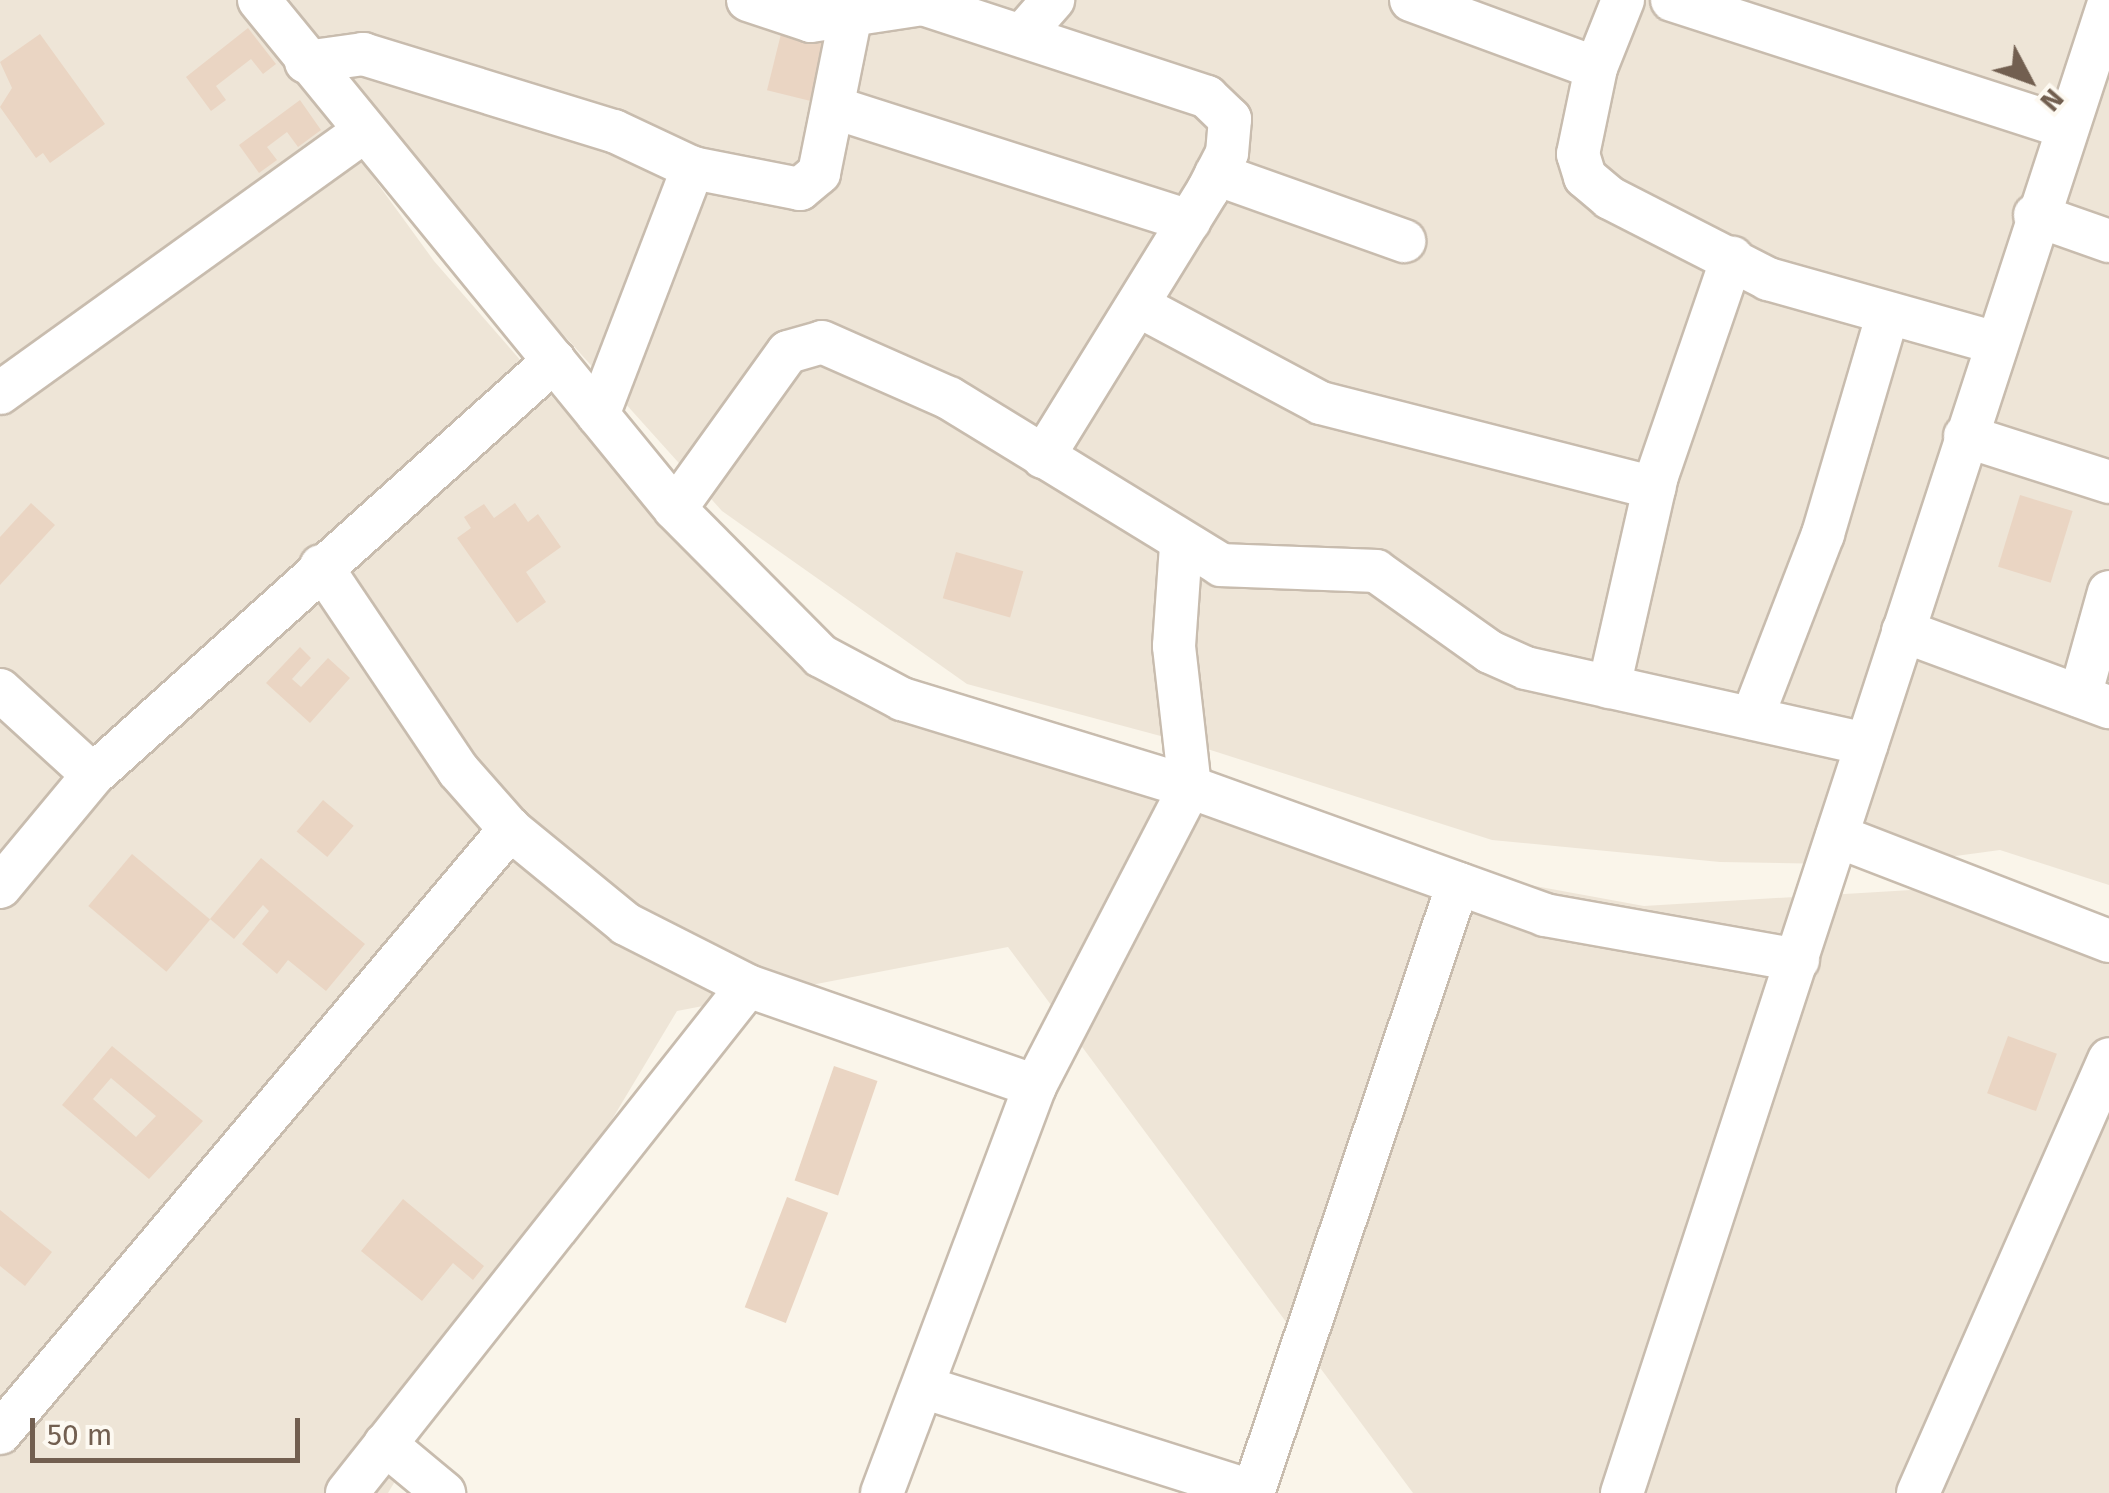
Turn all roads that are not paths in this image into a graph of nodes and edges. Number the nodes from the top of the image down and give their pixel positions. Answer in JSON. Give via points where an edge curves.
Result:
{"nodes":[{"id":1,"x":259,"y":0,"type":"edge"},
{"id":2,"x":748,"y":0,"type":"edge"},
{"id":3,"x":1053,"y":0,"type":"edge"},
{"id":4,"x":1411,"y":0,"type":"edge"},
{"id":5,"x":1623,"y":0,"type":"edge"},
{"id":6,"x":1672,"y":0,"type":"edge"},
{"id":7,"x":2109,"y":4,"type":"edge"},
{"id":8,"x":852,"y":7,"type":"edge"},
{"id":9,"x":1026,"y":32,"type":"junction"},
{"id":10,"x":306,"y":62,"type":"junction"},
{"id":11,"x":1596,"y":68,"type":"junction"},
{"id":12,"x":836,"y":108,"type":"junction"},
{"id":13,"x":2063,"y":126,"type":"junction"},
{"id":14,"x":361,"y":134,"type":"junction"},
{"id":15,"x":693,"y":168,"type":"junction"},
{"id":16,"x":1216,"y":174,"type":"junction"},
{"id":17,"x":2035,"y":215,"type":"junction"},
{"id":18,"x":1189,"y":221,"type":"junction"},
{"id":19,"x":2109,"y":240,"type":"edge"},
{"id":20,"x":1404,"y":241,"type":"dead end"},
{"id":21,"x":1732,"y":258,"type":"junction"},
{"id":22,"x":1140,"y":306,"type":"junction"},
{"id":23,"x":1888,"y":313,"type":"junction"},
{"id":24,"x":1994,"y":343,"type":"junction"},
{"id":25,"x":554,"y":360,"type":"junction"},
{"id":26,"x":0,"y":394,"type":"edge"},
{"id":27,"x":598,"y":415,"type":"junction"},
{"id":28,"x":1965,"y":436,"type":"junction"},
{"id":29,"x":1044,"y":457,"type":"junction"},
{"id":30,"x":2109,"y":482,"type":"edge"},
{"id":31,"x":1654,"y":488,"type":"junction"},
{"id":32,"x":675,"y":508,"type":"junction"},
{"id":33,"x":1181,"y":545,"type":"junction"},
{"id":34,"x":320,"y":566,"type":"junction"},
{"id":35,"x":2109,"y":592,"type":"edge"},
{"id":36,"x":1903,"y":631,"type":"junction"},
{"id":37,"x":1609,"y":687,"type":"junction"},
{"id":38,"x":0,"y":690,"type":"edge"},
{"id":39,"x":2094,"y":702,"type":"edge"},
{"id":40,"x":1752,"y":718,"type":"junction"},
{"id":41,"x":1867,"y":744,"type":"junction"},
{"id":42,"x":92,"y":775,"type":"junction"},
{"id":43,"x":1190,"y":787,"type":"junction"},
{"id":44,"x":510,"y":829,"type":"junction"},
{"id":45,"x":1837,"y":836,"type":"junction"},
{"id":46,"x":1458,"y":884,"type":"junction"},
{"id":47,"x":0,"y":888,"type":"edge"},
{"id":48,"x":2109,"y":941,"type":"edge"},
{"id":49,"x":1798,"y":960,"type":"junction"},
{"id":50,"x":748,"y":986,"type":"junction"},
{"id":51,"x":2109,"y":1059,"type":"edge"},
{"id":52,"x":1035,"y":1086,"type":"junction"},
{"id":53,"x":923,"y":1387,"type":"junction"},
{"id":54,"x":0,"y":1432,"type":"edge"},
{"id":55,"x":385,"y":1444,"type":"junction"},
{"id":56,"x":346,"y":1493,"type":"edge"},
{"id":57,"x":444,"y":1493,"type":"edge"},
{"id":58,"x":882,"y":1493,"type":"edge"},
{"id":59,"x":1253,"y":1493,"type":"edge"},
{"id":60,"x":1622,"y":1493,"type":"edge"},
{"id":61,"x":1918,"y":1493,"type":"edge"}],
"edges":[{"from":1,"to":10,"type":"street"},
{"from":2,"to":8,"type":"street","via":[[810,20]]},
{"from":3,"to":9,"type":"street"},
{"from":4,"to":11,"type":"street"},
{"from":5,"to":11,"type":"street"},
{"from":6,"to":13,"type":"street"},
{"from":7,"to":13,"type":"street"},
{"from":8,"to":9,"type":"street","via":[[923,4]]},
{"from":8,"to":12,"type":"street"},
{"from":9,"to":16,"type":"street","via":[[1220,106],[1230,119]]},
{"from":10,"to":14,"type":"street"},
{"from":10,"to":15,"type":"street","via":[[363,54],[614,131]]},
{"from":11,"to":21,"type":"street","via":[[1578,154],[1585,177],[1610,198]]},
{"from":12,"to":15,"type":"street","via":[[818,173],[800,189]]},
{"from":12,"to":18,"type":"street"},
{"from":13,"to":17,"type":"street"},
{"from":14,"to":25,"type":"street"},
{"from":14,"to":26,"type":"street"},
{"from":15,"to":27,"type":"street"},
{"from":16,"to":18,"type":"street"},
{"from":16,"to":20,"type":"street"},
{"from":17,"to":19,"type":"street"},
{"from":17,"to":24,"type":"street"},
{"from":18,"to":22,"type":"street"},
{"from":21,"to":23,"type":"street","via":[[1768,279]]},
{"from":21,"to":31,"type":"street"},
{"from":22,"to":29,"type":"street"},
{"from":22,"to":31,"type":"street","via":[[1321,402]]},
{"from":23,"to":24,"type":"street"},
{"from":23,"to":40,"type":"street","via":[[1823,534]]},
{"from":24,"to":28,"type":"street"},
{"from":25,"to":27,"type":"street"},
{"from":25,"to":34,"type":"street"},
{"from":27,"to":32,"type":"street"},
{"from":28,"to":30,"type":"street"},
{"from":28,"to":36,"type":"street"},
{"from":29,"to":32,"type":"street","via":[[880,364],[804,342],[788,352]]},
{"from":29,"to":33,"type":"street"},
{"from":31,"to":37,"type":"street"},
{"from":32,"to":43,"type":"street","via":[[810,646],[870,684]]},
{"from":33,"to":37,"type":"street","via":[[1221,565],[1376,572],[1490,652]]},
{"from":33,"to":43,"type":"street","via":[[1174,646]]},
{"from":34,"to":42,"type":"street"},
{"from":34,"to":44,"type":"street","via":[[458,770]]},
{"from":35,"to":39,"type":"street"},
{"from":36,"to":39,"type":"street"},
{"from":36,"to":41,"type":"street"},
{"from":37,"to":40,"type":"street"},
{"from":38,"to":42,"type":"street"},
{"from":40,"to":41,"type":"street"},
{"from":41,"to":45,"type":"street"},
{"from":42,"to":47,"type":"street"},
{"from":43,"to":46,"type":"street"},
{"from":43,"to":52,"type":"street"},
{"from":44,"to":50,"type":"street","via":[[626,924]]},
{"from":44,"to":54,"type":"street"},
{"from":45,"to":48,"type":"street"},
{"from":45,"to":49,"type":"street"},
{"from":46,"to":49,"type":"street","via":[[1545,915]]},
{"from":46,"to":59,"type":"street"},
{"from":49,"to":60,"type":"street"},
{"from":50,"to":52,"type":"street"},
{"from":50,"to":55,"type":"street"},
{"from":51,"to":61,"type":"street"},
{"from":52,"to":53,"type":"street"},
{"from":53,"to":58,"type":"street"},
{"from":53,"to":59,"type":"street"},
{"from":55,"to":56,"type":"street"},
{"from":55,"to":57,"type":"street"}]}
